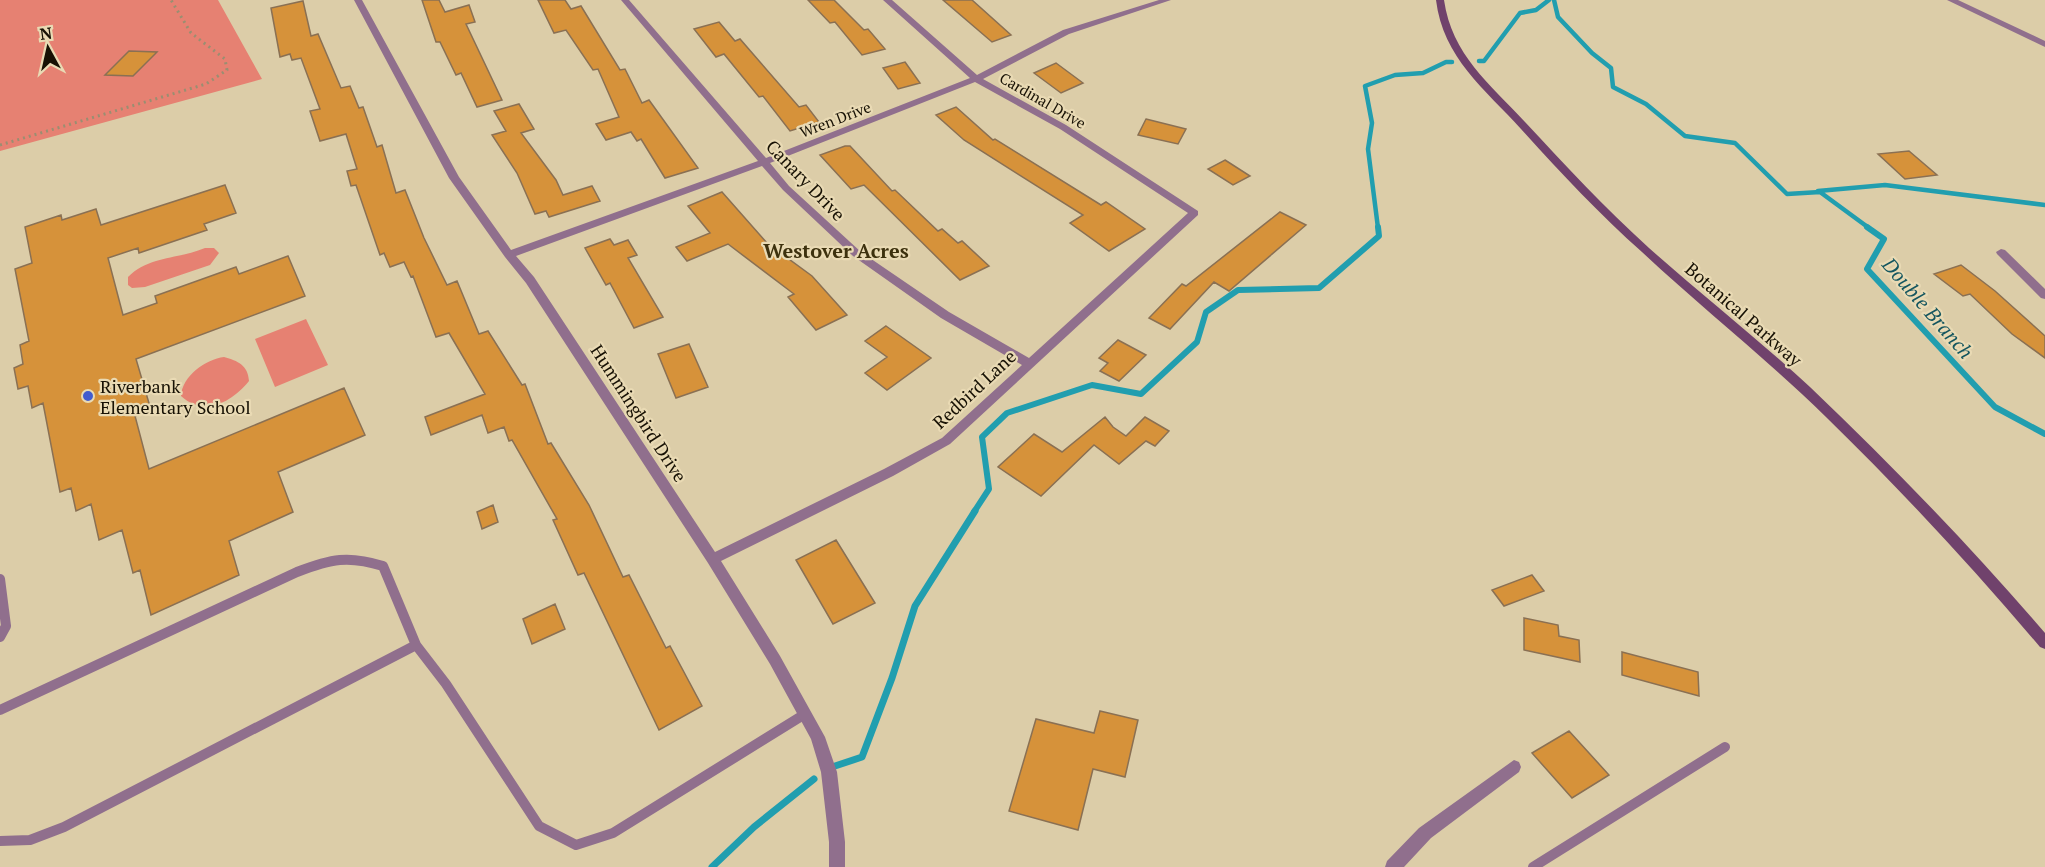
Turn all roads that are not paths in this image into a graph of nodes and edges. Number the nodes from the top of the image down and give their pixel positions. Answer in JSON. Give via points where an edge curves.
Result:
{"nodes":[{"id":1,"x":358,"y":0,"type":"edge"},
{"id":2,"x":625,"y":0,"type":"edge"},
{"id":3,"x":886,"y":0,"type":"edge"},
{"id":4,"x":1440,"y":0,"type":"edge"},
{"id":5,"x":1951,"y":0,"type":"edge"},
{"id":6,"x":1161,"y":1,"type":"edge"},
{"id":7,"x":2045,"y":44,"type":"edge"},
{"id":8,"x":976,"y":79,"type":"junction"},
{"id":9,"x":764,"y":162,"type":"junction"},
{"id":10,"x":1194,"y":213,"type":"joint"},
{"id":11,"x":2001,"y":252,"type":"dead end"},
{"id":12,"x":509,"y":255,"type":"junction"},
{"id":13,"x":2045,"y":295,"type":"edge"},
{"id":14,"x":1028,"y":363,"type":"junction"},
{"id":15,"x":713,"y":559,"type":"junction"},
{"id":16,"x":0,"y":579,"type":"edge"},
{"id":17,"x":0,"y":637,"type":"edge"},
{"id":18,"x":2045,"y":643,"type":"edge"},
{"id":19,"x":416,"y":645,"type":"junction"},
{"id":20,"x":0,"y":710,"type":"edge"},
{"id":21,"x":805,"y":714,"type":"junction"},
{"id":22,"x":1725,"y":747,"type":"dead end"},
{"id":23,"x":1514,"y":767,"type":"dead end"},
{"id":24,"x":0,"y":842,"type":"edge"},
{"id":25,"x":837,"y":867,"type":"edge"},
{"id":26,"x":1393,"y":867,"type":"edge"},
{"id":27,"x":1533,"y":867,"type":"edge"}],
"edges":[{"from":1,"to":12,"type":"street","name":"Hummingbird Drive","via":[[454,178]]},
{"from":2,"to":9,"type":"street","name":"Canary Drive"},
{"from":3,"to":8,"type":"street","name":"Cardinal Drive"},
{"from":4,"to":18,"type":"street","name":"Botanical Parkway","via":[[1444,26],[1462,57],[1584,192],[1800,384],[1894,476],[1993,581]]},
{"from":5,"to":7,"type":"street"},
{"from":6,"to":8,"type":"street","name":"Wren Drive","via":[[1066,32]]},
{"from":8,"to":9,"type":"street","name":"Wren Drive"},
{"from":8,"to":10,"type":"street","name":"Cardinal Drive","via":[[1063,127]]},
{"from":9,"to":12,"type":"street","name":"Wren Drive"},
{"from":9,"to":14,"type":"street","name":"Canary Drive","via":[[786,188],[857,254],[945,315]]},
{"from":10,"to":14,"type":"street","name":"Redbird Lane"},
{"from":11,"to":13,"type":"street"},
{"from":12,"to":15,"type":"street","name":"Hummingbird Drive","via":[[530,280]]},
{"from":14,"to":15,"type":"street","name":"Redbird Lane","via":[[946,441]]},
{"from":15,"to":21,"type":"street","name":"Hummingbird Drive"},
{"from":16,"to":17,"type":"lane","via":[[6,627]]},
{"from":19,"to":20,"type":"lane","via":[[383,566],[359,558],[334,558]]},
{"from":19,"to":21,"type":"lane","via":[[539,826],[576,844],[614,833]]},
{"from":19,"to":24,"type":"lane","via":[[64,827],[30,840]]},
{"from":21,"to":25,"type":"street","name":"Hummingbird Drive","via":[[818,737],[829,772]]},
{"from":22,"to":27,"type":"lane"},
{"from":23,"to":26,"type":"street","via":[[1425,833]]}]}
